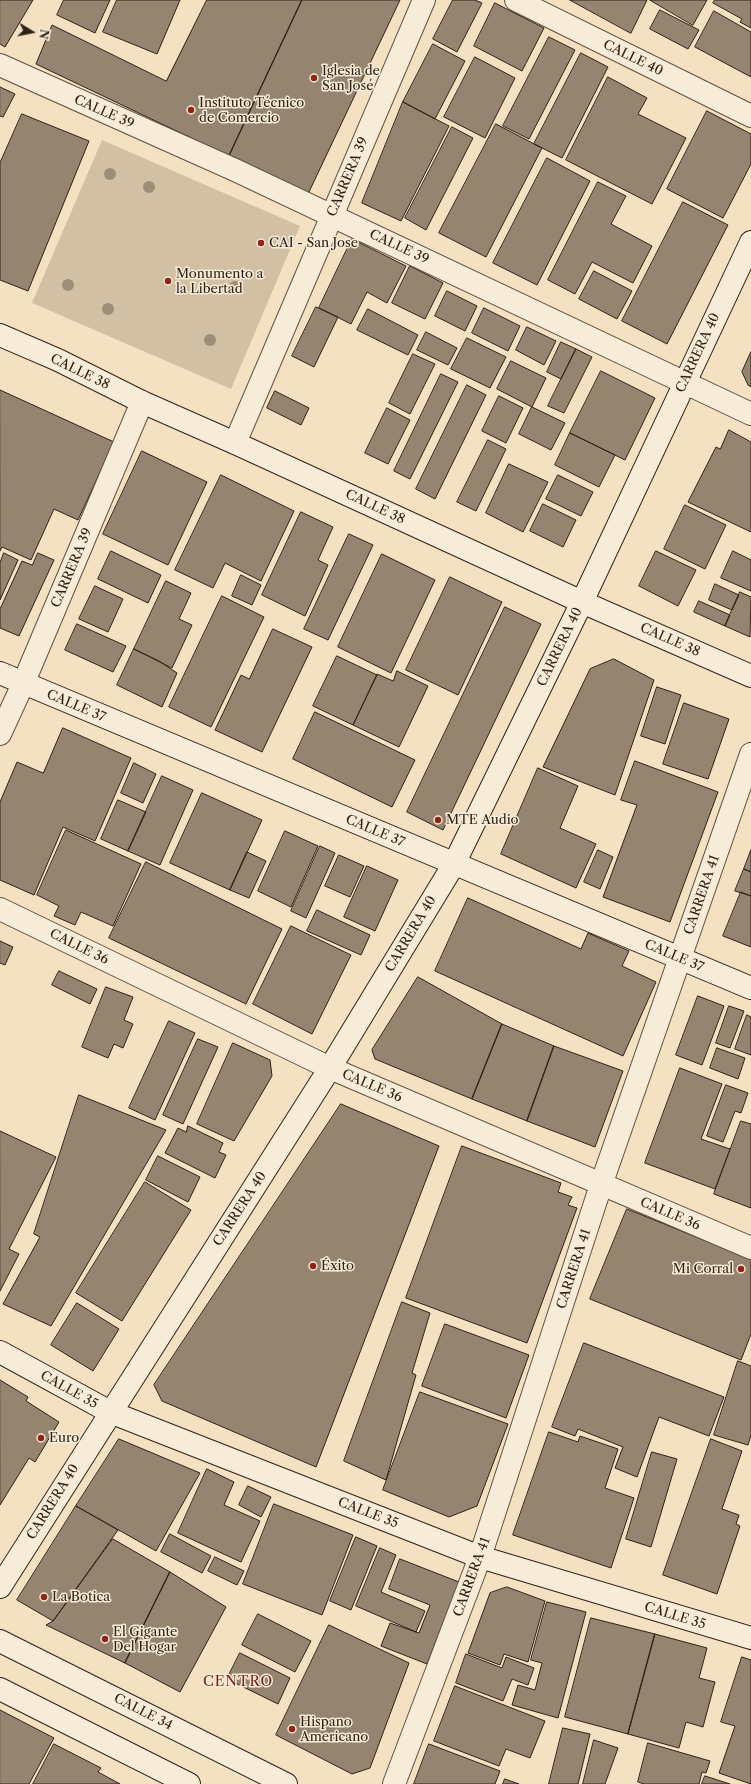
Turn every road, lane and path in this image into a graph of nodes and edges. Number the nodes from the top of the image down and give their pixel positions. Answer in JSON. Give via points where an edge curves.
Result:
{"nodes":[{"id":1,"x":424,"y":0,"type":"edge"},
{"id":2,"x":516,"y":0,"type":"edge"},
{"id":3,"x":0,"y":66,"type":"edge"},
{"id":4,"x":751,"y":116,"type":"edge"},
{"id":5,"x":332,"y":215,"type":"junction"},
{"id":6,"x":751,"y":242,"type":"edge"},
{"id":7,"x":0,"y":334,"type":"edge"},
{"id":8,"x":684,"y":382,"type":"junction"},
{"id":9,"x":142,"y":402,"type":"junction"},
{"id":10,"x":751,"y":414,"type":"edge"},
{"id":11,"x":235,"y":443,"type":"junction"},
{"id":12,"x":582,"y":602,"type":"junction"},
{"id":13,"x":0,"y":673,"type":"edge"},
{"id":14,"x":751,"y":676,"type":"edge"},
{"id":15,"x":23,"y":684,"type":"junction"},
{"id":16,"x":0,"y":734,"type":"edge"},
{"id":17,"x":751,"y":754,"type":"edge"},
{"id":18,"x":454,"y":864,"type":"junction"},
{"id":19,"x":0,"y":909,"type":"edge"},
{"id":20,"x":680,"y":958,"type":"junction"},
{"id":21,"x":751,"y":988,"type":"edge"},
{"id":22,"x":330,"y":1068,"type":"junction"},
{"id":23,"x":601,"y":1185,"type":"junction"},
{"id":24,"x":751,"y":1248,"type":"edge"},
{"id":25,"x":0,"y":1352,"type":"edge"},
{"id":26,"x":110,"y":1412,"type":"junction"},
{"id":27,"x":480,"y":1557,"type":"junction"},
{"id":28,"x":0,"y":1587,"type":"edge"},
{"id":29,"x":751,"y":1638,"type":"edge"},
{"id":30,"x":0,"y":1641,"type":"edge"},
{"id":31,"x":0,"y":1689,"type":"edge"},
{"id":32,"x":189,"y":1784,"type":"edge"},
{"id":33,"x":286,"y":1784,"type":"edge"},
{"id":34,"x":394,"y":1784,"type":"edge"}],
"edges":[{"from":1,"to":5,"type":"street","name":"CARRERA 39"},
{"from":2,"to":4,"type":"street","name":"CALLE 40"},
{"from":3,"to":5,"type":"street","name":"CALLE 39"},
{"from":5,"to":8,"type":"street","name":"CALLE 39"},
{"from":5,"to":11,"type":"street","name":"CARRERA 39"},
{"from":6,"to":8,"type":"street","name":"CARRERA 40"},
{"from":7,"to":9,"type":"street","name":"CALLE 38"},
{"from":8,"to":10,"type":"street","name":"CALLE 39"},
{"from":8,"to":12,"type":"street","name":"CARRERA 40"},
{"from":9,"to":11,"type":"street","name":"CALLE 38"},
{"from":9,"to":15,"type":"street","name":"CARRERA 39"},
{"from":11,"to":12,"type":"street","name":"CALLE 38"},
{"from":12,"to":14,"type":"street","name":"CALLE 38"},
{"from":12,"to":18,"type":"street","name":"CARRERA 40"},
{"from":13,"to":15,"type":"street","name":"CALLE 37"},
{"from":15,"to":16,"type":"street","name":"CARRERA 39"},
{"from":15,"to":18,"type":"street","name":"CALLE 37"},
{"from":17,"to":20,"type":"street","name":"CARRERA 41"},
{"from":18,"to":20,"type":"street","name":"CALLE 37"},
{"from":18,"to":22,"type":"street","name":"CARRERA 40"},
{"from":19,"to":22,"type":"street","name":"CALLE 36"},
{"from":20,"to":21,"type":"street","name":"CALLE 37"},
{"from":20,"to":23,"type":"street","name":"CARRERA 41"},
{"from":22,"to":23,"type":"street","name":"CALLE 36"},
{"from":22,"to":26,"type":"street","name":"CARRERA 40"},
{"from":23,"to":24,"type":"street","name":"CALLE 36"},
{"from":23,"to":27,"type":"street","name":"CARRERA 41"},
{"from":25,"to":26,"type":"street","name":"CALLE 35"},
{"from":26,"to":27,"type":"street","name":"CALLE 35"},
{"from":26,"to":28,"type":"street","name":"CARRERA 40"},
{"from":27,"to":29,"type":"street","name":"CALLE 35"},
{"from":27,"to":34,"type":"street","name":"CARRERA 41"},
{"from":30,"to":33,"type":"street","name":"CALLE 34"},
{"from":31,"to":32,"type":"street"}]}
